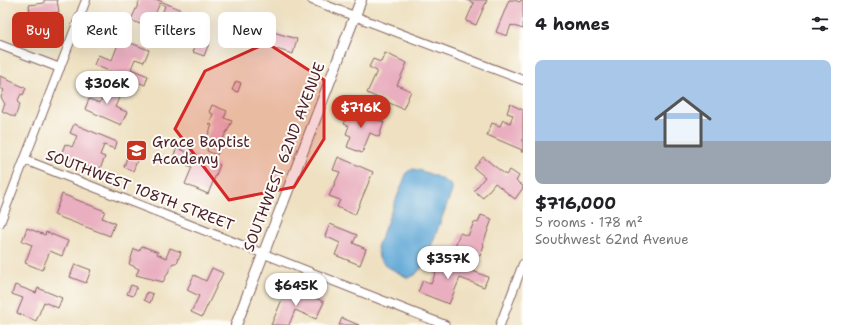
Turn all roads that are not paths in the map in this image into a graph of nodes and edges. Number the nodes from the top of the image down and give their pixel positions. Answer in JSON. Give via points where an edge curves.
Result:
{"nodes":[{"id":1,"x":86,"y":0,"type":"edge"},
{"id":2,"x":312,"y":0,"type":"edge"},
{"id":3,"x":361,"y":0,"type":"edge"},
{"id":4,"x":355,"y":16,"type":"junction"},
{"id":5,"x":0,"y":45,"type":"edge"},
{"id":6,"x":60,"y":68,"type":"junction"},
{"id":7,"x":523,"y":80,"type":"edge"},
{"id":8,"x":25,"y":160,"type":"junction"},
{"id":9,"x":0,"y":223,"type":"edge"},
{"id":10,"x":264,"y":253,"type":"junction"},
{"id":11,"x":523,"y":264,"type":"edge"},
{"id":12,"x":236,"y":325,"type":"edge"},
{"id":13,"x":445,"y":325,"type":"edge"},
{"id":14,"x":500,"y":325,"type":"edge"}],
"edges":[{"from":1,"to":6,"type":"street"},
{"from":2,"to":4,"type":"street"},
{"from":3,"to":4,"type":"street","name":"SOUTHWEST 62ND AVENUE"},
{"from":4,"to":7,"type":"street"},
{"from":4,"to":10,"type":"street","name":"SOUTHWEST 62ND AVENUE"},
{"from":5,"to":6,"type":"street"},
{"from":6,"to":8,"type":"street"},
{"from":8,"to":9,"type":"street"},
{"from":8,"to":10,"type":"street","name":"SOUTHWEST 108TH STREET"},
{"from":10,"to":12,"type":"street","name":"SOUTHWEST 62ND AVENUE"},
{"from":10,"to":13,"type":"street","name":"SOUTHWEST 108TH STREET"},
{"from":11,"to":14,"type":"street"}]}
